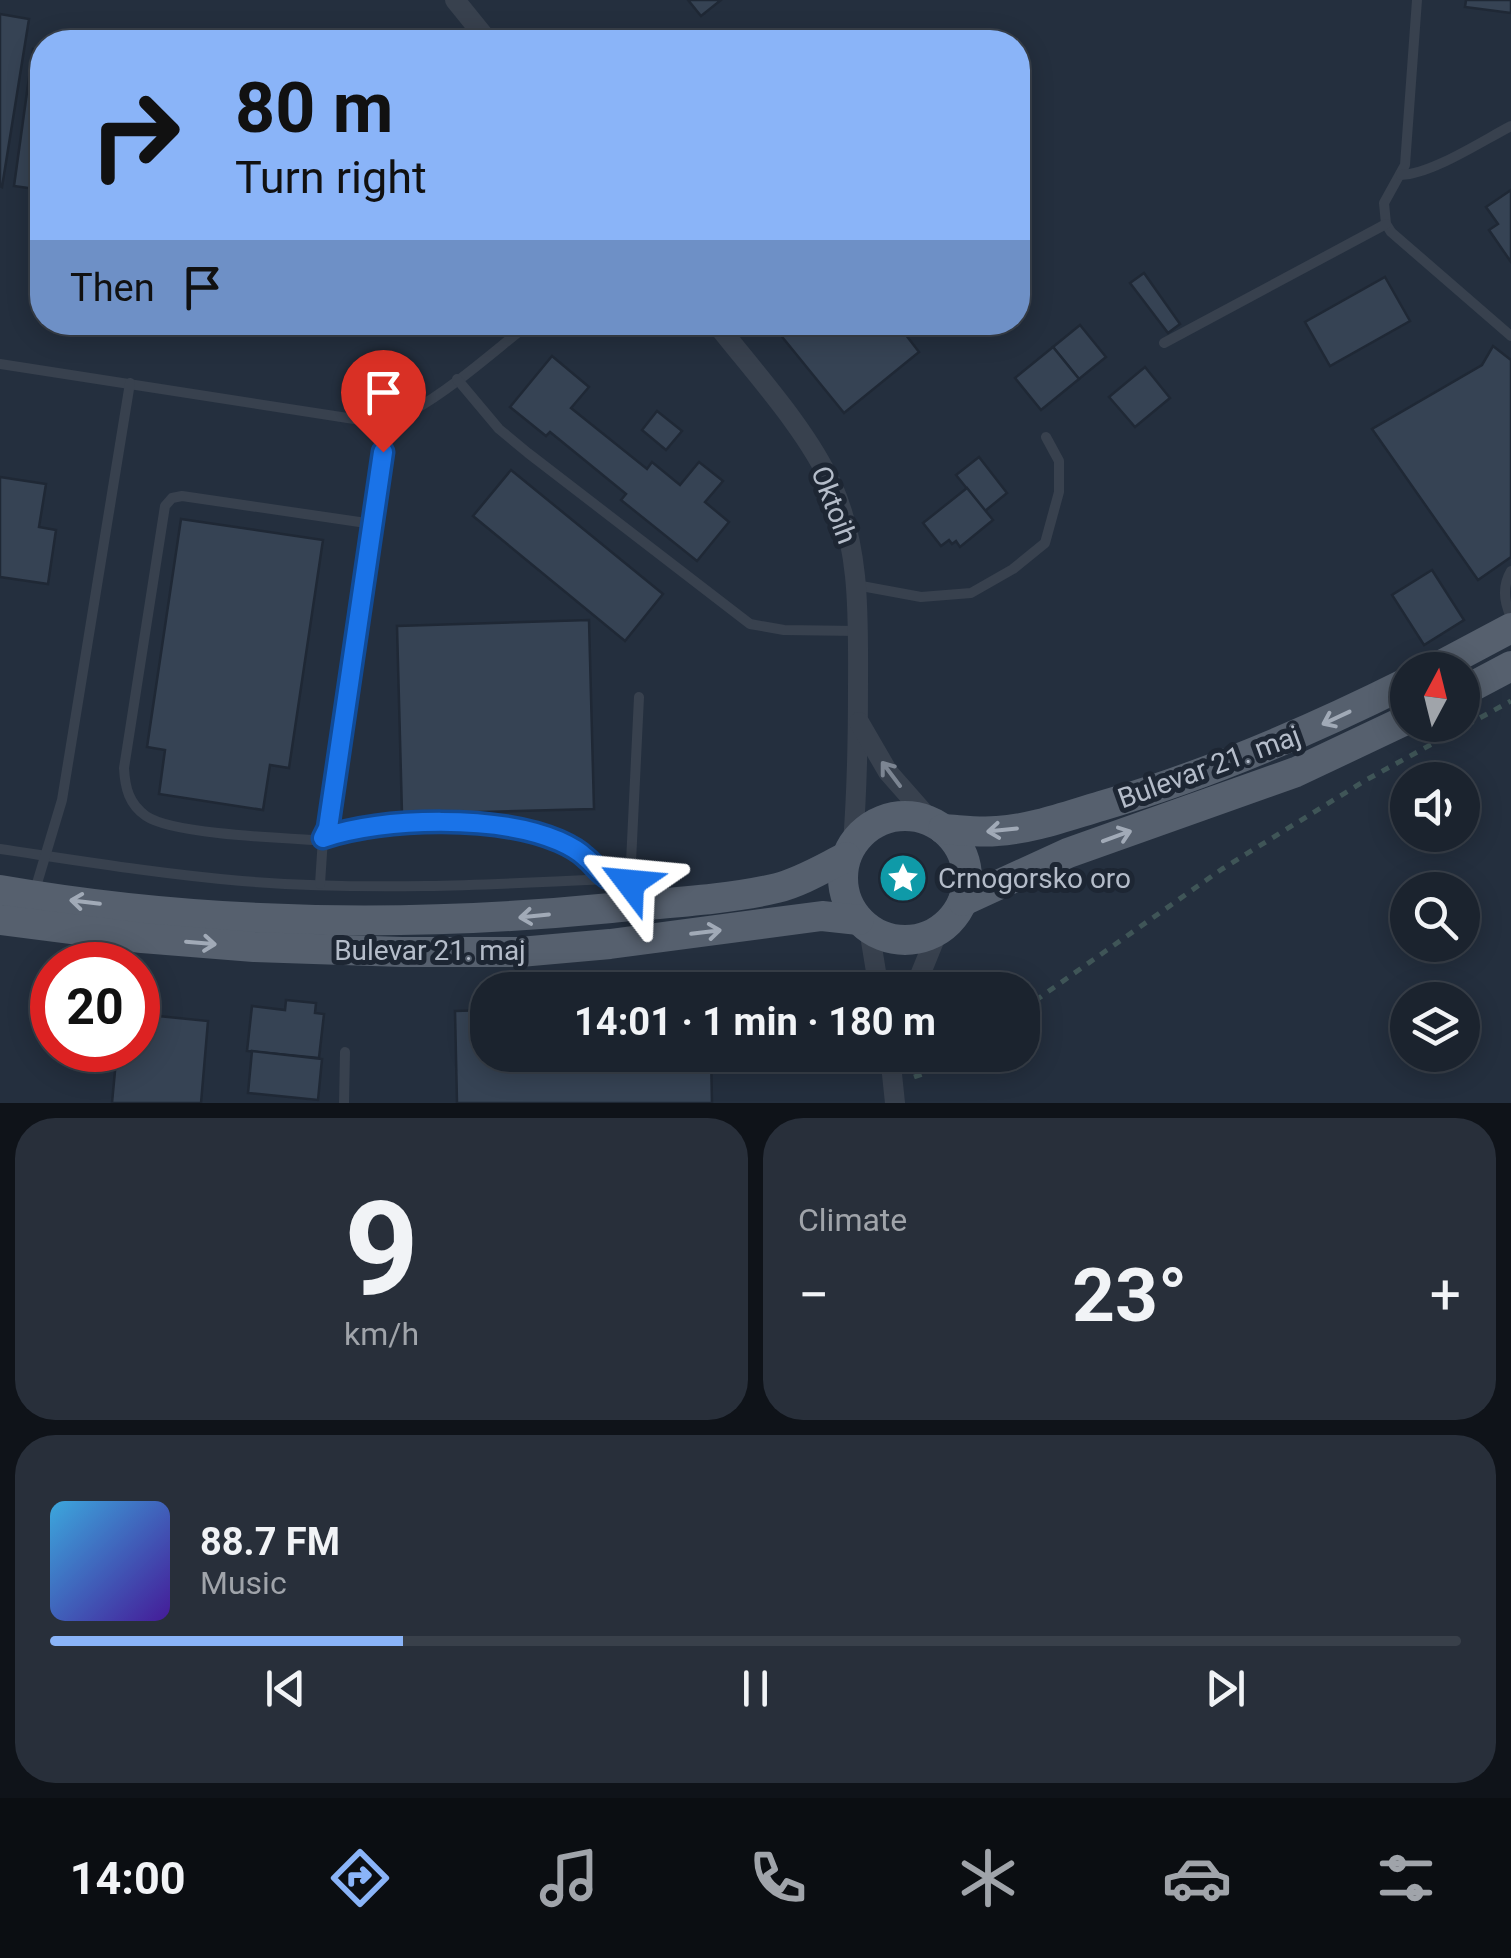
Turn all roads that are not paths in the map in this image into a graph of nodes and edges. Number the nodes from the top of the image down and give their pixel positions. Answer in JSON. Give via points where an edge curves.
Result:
{"nodes":[{"id":1,"x":454,"y":0,"type":"edge"},
{"id":2,"x":1417,"y":0,"type":"edge"},
{"id":3,"x":479,"y":30,"type":"edge"},
{"id":4,"x":1511,"y":126,"type":"edge"},
{"id":5,"x":1401,"y":175,"type":"junction"},
{"id":6,"x":1386,"y":224,"type":"junction"},
{"id":7,"x":514,"y":335,"type":"edge"},
{"id":8,"x":725,"y":335,"type":"edge"},
{"id":9,"x":1511,"y":336,"type":"edge"},
{"id":10,"x":1164,"y":343,"type":"dead end"},
{"id":11,"x":0,"y":364,"type":"edge"},
{"id":12,"x":457,"y":379,"type":"junction"},
{"id":13,"x":130,"y":383,"type":"junction"},
{"id":14,"x":388,"y":420,"type":"junction"},
{"id":15,"x":1046,"y":437,"type":"dead end"},
{"id":16,"x":373,"y":524,"type":"junction"},
{"id":17,"x":1511,"y":571,"type":"edge"},
{"id":18,"x":856,"y":585,"type":"junction"},
{"id":19,"x":1511,"y":617,"type":"edge"},
{"id":20,"x":1511,"y":628,"type":"edge"},
{"id":21,"x":858,"y":631,"type":"junction"},
{"id":22,"x":1466,"y":652,"type":"edge"},
{"id":23,"x":1511,"y":666,"type":"edge"},
{"id":24,"x":1480,"y":682,"type":"edge"},
{"id":25,"x":1390,"y":691,"type":"edge"},
{"id":26,"x":638,"y":697,"type":"dead end"},
{"id":27,"x":858,"y":720,"type":"junction"},
{"id":28,"x":1390,"y":727,"type":"edge"},
{"id":29,"x":937,"y":826,"type":"junction"},
{"id":30,"x":323,"y":838,"type":"junction"},
{"id":31,"x":0,"y":849,"type":"edge"},
{"id":32,"x":849,"y":850,"type":"junction"},
{"id":33,"x":46,"y":856,"type":"junction"},
{"id":34,"x":608,"y":879,"type":"junction"},
{"id":35,"x":630,"y":883,"type":"junction"},
{"id":36,"x":320,"y":884,"type":"junction"},
{"id":37,"x":0,"y":890,"type":"edge"},
{"id":38,"x":34,"y":896,"type":"junction"},
{"id":39,"x":963,"y":901,"type":"junction"},
{"id":40,"x":666,"y":903,"type":"junction"},
{"id":41,"x":0,"y":920,"type":"edge"},
{"id":42,"x":864,"y":924,"type":"junction"},
{"id":43,"x":938,"y":931,"type":"junction"},
{"id":44,"x":875,"y":972,"type":"edge"},
{"id":45,"x":921,"y":972,"type":"edge"},
{"id":46,"x":346,"y":1052,"type":"dead end"},
{"id":47,"x":344,"y":1103,"type":"edge"}],
"edges":[{"from":1,"to":3,"type":"street"},
{"from":2,"to":5,"type":"lane"},
{"from":4,"to":5,"type":"lane","via":[[1437,165]]},
{"from":5,"to":6,"type":"lane","via":[[1384,204]]},
{"from":6,"to":9,"type":"lane"},
{"from":6,"to":10,"type":"lane"},
{"from":7,"to":12,"type":"lane"},
{"from":8,"to":18,"type":"street","name":"Oktoih","via":[[822,466],[850,538]]},
{"from":11,"to":13,"type":"lane"},
{"from":12,"to":14,"type":"lane"},
{"from":12,"to":21,"type":"lane","via":[[528,453],[750,624]]},
{"from":13,"to":14,"type":"lane"},
{"from":13,"to":33,"type":"lane","via":[[62,800]]},
{"from":14,"to":16,"type":"lane"},
{"from":15,"to":18,"type":"lane","via":[[1059,462],[1058,492],[1044,544],[1013,569],[972,592],[921,596]]},
{"from":16,"to":30,"type":"lane"},
{"from":16,"to":30,"type":"lane","via":[[182,496],[165,506],[124,768],[127,793],[161,824]]},
{"from":17,"to":19,"type":"lane","via":[[1504,595]]},
{"from":18,"to":21,"type":"street","name":"Oktoih"},
{"from":20,"to":22,"type":"main road"},
{"from":21,"to":27,"type":"street","name":"Oktoih"},
{"from":23,"to":24,"type":"main road"},
{"from":25,"to":29,"type":"main road","name":"Bulevar 21. maj","one_way":true,"via":[[1192,778],[1053,820],[995,832]]},
{"from":26,"to":35,"type":"lane"},
{"from":29,"to":27,"type":"street","name":"Oktoih","one_way":true,"via":[[888,772]]},
{"from":27,"to":32,"type":"street","name":"Oktoih"},
{"from":39,"to":28,"type":"main road","name":"Bulevar 21. maj","one_way":true,"via":[[1068,854],[1296,772]]},
{"from":29,"to":32,"type":"main road","via":[[896,816],[864,831]]},
{"from":29,"to":39,"type":"main road","via":[[965,861]]},
{"from":30,"to":34,"type":"lane","via":[[374,826],[496,826],[558,841]]},
{"from":30,"to":36,"type":"lane"},
{"from":31,"to":33,"type":"lane"},
{"from":32,"to":40,"type":"main road","name":"Bulevar 21. maj","via":[[780,887]]},
{"from":32,"to":42,"type":"main road","via":[[844,890]]},
{"from":33,"to":36,"type":"lane","via":[[152,872]]},
{"from":33,"to":38,"type":"lane"},
{"from":34,"to":35,"type":"lane"},
{"from":34,"to":36,"type":"lane","via":[[447,888]]},
{"from":35,"to":40,"type":"lane"},
{"from":37,"to":38,"type":"main road","name":"Bulevar 21. maj"},
{"from":40,"to":38,"type":"main road","name":"Bulevar 21. maj","one_way":true,"via":[[513,918],[336,921]]},
{"from":39,"to":43,"type":"main road"},
{"from":41,"to":42,"type":"main road","name":"Bulevar 21. maj","one_way":true,"via":[[254,948],[418,952],[610,944],[822,916]]},
{"from":42,"to":43,"type":"main road","via":[[900,940]]},
{"from":42,"to":44,"type":"street"},
{"from":43,"to":45,"type":"street"},
{"from":46,"to":47,"type":"lane"}]}
